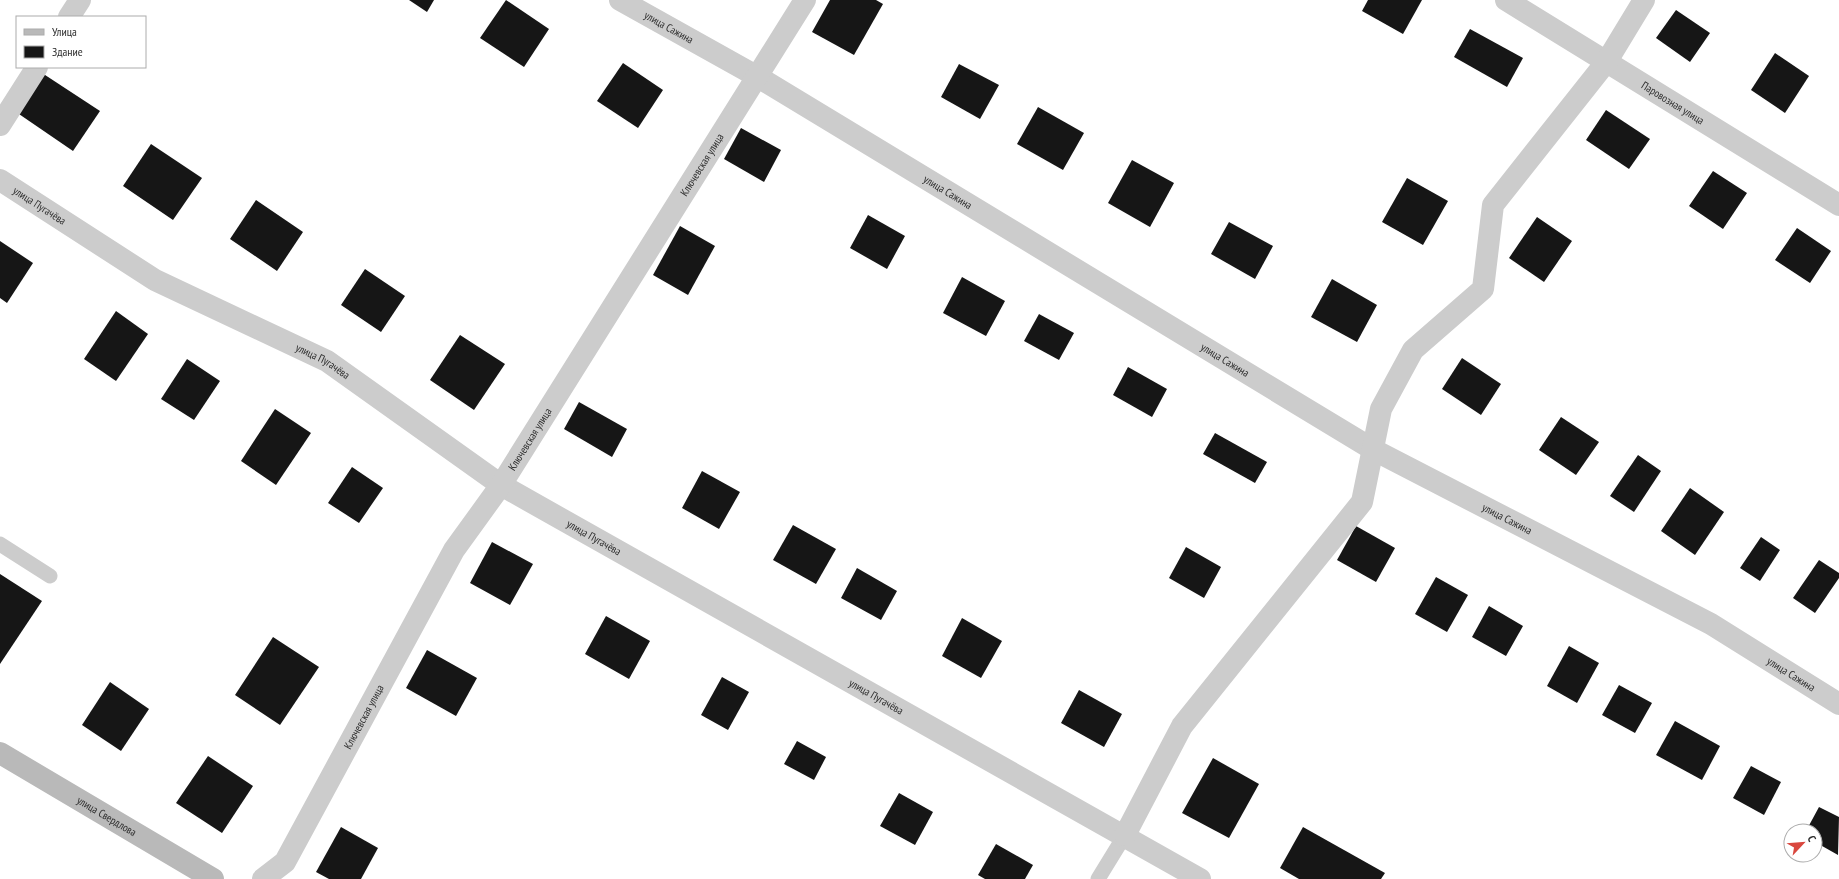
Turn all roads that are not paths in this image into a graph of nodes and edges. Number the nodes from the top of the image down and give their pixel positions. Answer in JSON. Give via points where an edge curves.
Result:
{"nodes":[{"id":1,"x":80,"y":0,"type":"edge"},
{"id":2,"x":620,"y":0,"type":"edge"},
{"id":3,"x":805,"y":0,"type":"edge"},
{"id":4,"x":1506,"y":0,"type":"edge"},
{"id":5,"x":1644,"y":0,"type":"edge"},
{"id":6,"x":70,"y":16,"type":"edge"},
{"id":7,"x":1607,"y":61,"type":"junction"},
{"id":8,"x":36,"y":68,"type":"edge"},
{"id":9,"x":758,"y":77,"type":"junction"},
{"id":10,"x":0,"y":125,"type":"edge"},
{"id":11,"x":0,"y":180,"type":"edge"},
{"id":12,"x":1839,"y":205,"type":"edge"},
{"id":13,"x":1374,"y":450,"type":"junction"},
{"id":14,"x":501,"y":485,"type":"junction"},
{"id":15,"x":0,"y":544,"type":"edge"},
{"id":16,"x":50,"y":576,"type":"dead end"},
{"id":17,"x":1839,"y":704,"type":"edge"},
{"id":18,"x":0,"y":753,"type":"edge"},
{"id":19,"x":1126,"y":835,"type":"junction"},
{"id":20,"x":213,"y":879,"type":"edge"},
{"id":21,"x":263,"y":879,"type":"edge"},
{"id":22,"x":1098,"y":879,"type":"edge"},
{"id":23,"x":1200,"y":879,"type":"edge"}],
"edges":[{"from":1,"to":6,"type":"street"},
{"from":2,"to":9,"type":"street","name":"улица Сажина"},
{"from":3,"to":9,"type":"street","name":"Ключевская улица"},
{"from":4,"to":7,"type":"street","name":"Паровозная улица"},
{"from":5,"to":7,"type":"street"},
{"from":7,"to":12,"type":"street","name":"Паровозная улица"},
{"from":7,"to":13,"type":"street","via":[[1493,205],[1483,289],[1413,350],[1381,409]]},
{"from":8,"to":10,"type":"street"},
{"from":9,"to":13,"type":"street","name":"улица Сажина"},
{"from":9,"to":14,"type":"street","name":"Ключевская улица"},
{"from":11,"to":14,"type":"street","name":"улица Пугачёва","via":[[155,280],[327,361]]},
{"from":13,"to":17,"type":"street","name":"улица Сажина","via":[[1711,624]]},
{"from":13,"to":19,"type":"street","via":[[1362,502],[1182,726]]},
{"from":14,"to":19,"type":"street","name":"улица Пугачёва"},
{"from":14,"to":21,"type":"street","name":"Ключевская улица","via":[[454,550],[285,862]]},
{"from":15,"to":16,"type":"lane"},
{"from":18,"to":20,"type":"street","name":"улица Свердлова"},
{"from":19,"to":22,"type":"lane"},
{"from":19,"to":23,"type":"street","name":"улица Пугачёва"}]}
